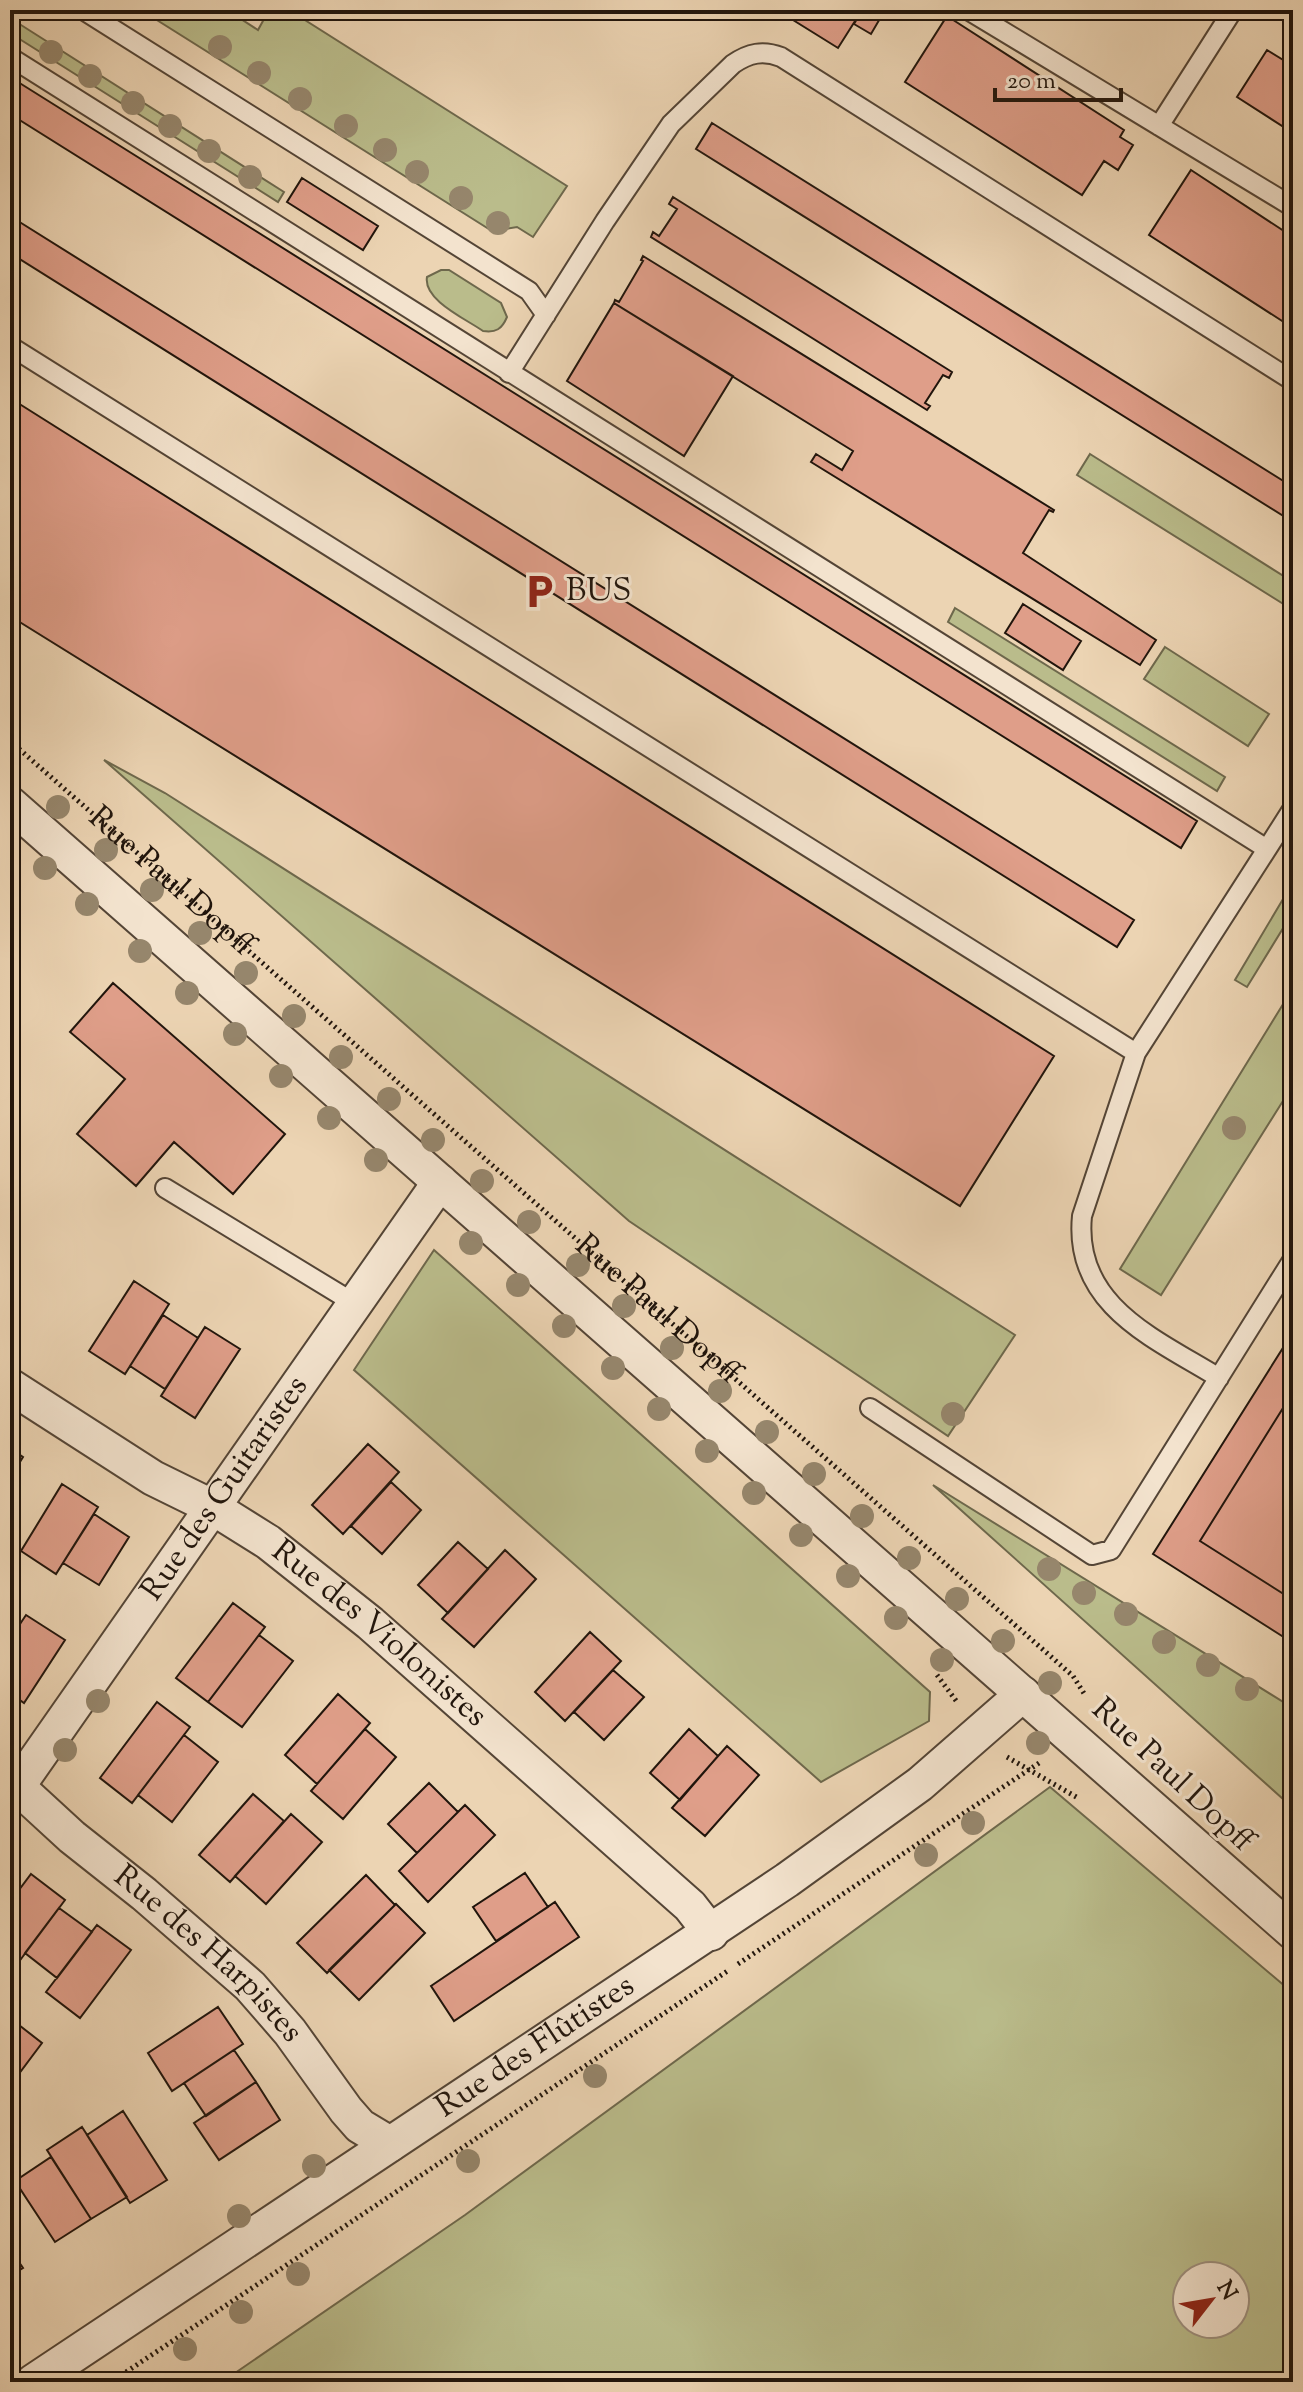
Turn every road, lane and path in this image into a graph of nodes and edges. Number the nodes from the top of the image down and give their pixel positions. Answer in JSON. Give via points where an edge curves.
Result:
{"nodes":[{"id":1,"x":83,"y":10,"type":"edge"},
{"id":2,"x":968,"y":10,"type":"edge"},
{"id":3,"x":1233,"y":10,"type":"edge"},
{"id":4,"x":10,"y":57,"type":"edge"},
{"id":5,"x":1159,"y":126,"type":"junction"},
{"id":6,"x":1293,"y":207,"type":"edge"},
{"id":7,"x":546,"y":315,"type":"junction"},
{"id":8,"x":10,"y":346,"type":"edge"},
{"id":9,"x":509,"y":373,"type":"junction"},
{"id":10,"x":1293,"y":381,"type":"edge"},
{"id":11,"x":10,"y":741,"type":"edge"},
{"id":12,"x":10,"y":804,"type":"edge"},
{"id":13,"x":1293,"y":808,"type":"edge"},
{"id":14,"x":1267,"y":849,"type":"junction"},
{"id":15,"x":1136,"y":1053,"type":"junction"},
{"id":16,"x":440,"y":1182,"type":"junction"},
{"id":17,"x":165,"y":1188,"type":"dead end"},
{"id":18,"x":1293,"y":1259,"type":"edge"},
{"id":19,"x":354,"y":1303,"type":"junction"},
{"id":20,"x":1219,"y":1378,"type":"junction"},
{"id":21,"x":10,"y":1386,"type":"edge"},
{"id":22,"x":870,"y":1408,"type":"dead end"},
{"id":23,"x":212,"y":1507,"type":"junction"},
{"id":24,"x":1023,"y":1694,"type":"junction"},
{"id":25,"x":1074,"y":1740,"type":"junction"},
{"id":26,"x":13,"y":1788,"type":"edge"},
{"id":27,"x":1293,"y":1932,"type":"edge"},
{"id":28,"x":711,"y":1933,"type":"junction"},
{"id":29,"x":390,"y":2144,"type":"junction"},
{"id":30,"x":33,"y":2382,"type":"edge"},
{"id":31,"x":111,"y":2382,"type":"edge"}],
"edges":[{"from":1,"to":7,"type":"lane","via":[[529,291]]},
{"from":2,"to":5,"type":"lane"},
{"from":3,"to":5,"type":"lane"},
{"from":4,"to":9,"type":"lane"},
{"from":5,"to":6,"type":"lane"},
{"from":7,"to":9,"type":"lane"},
{"from":7,"to":10,"type":"lane","via":[[671,124],[733,64],[770,53]]},
{"from":8,"to":15,"type":"lane"},
{"from":9,"to":14,"type":"lane"},
{"from":11,"to":25,"type":"path","name":"Rue Paul Dopff","via":[[1073,1676],[1099,1716]]},
{"from":12,"to":16,"type":"street","name":"Rue Paul Dopff"},
{"from":13,"to":14,"type":"lane"},
{"from":14,"to":15,"type":"lane"},
{"from":15,"to":20,"type":"lane","via":[[1082,1216],[1086,1257],[1107,1301],[1126,1321]]},
{"from":16,"to":19,"type":"street","name":"Rue des Guitaristes"},
{"from":16,"to":24,"type":"street","name":"Rue Paul Dopff"},
{"from":17,"to":19,"type":"lane"},
{"from":18,"to":20,"type":"lane"},
{"from":19,"to":23,"type":"street","name":"Rue des Guitaristes"},
{"from":20,"to":22,"type":"lane","via":[[1111,1550],[1092,1555]]},
{"from":21,"to":23,"type":"street","name":"Rue des Violonistes","via":[[153,1478]]},
{"from":23,"to":26,"type":"street","name":"Rue des Guitaristes"},
{"from":23,"to":28,"type":"street","name":"Rue des Violonistes","via":[[268,1542],[370,1623],[690,1906]]},
{"from":24,"to":25,"type":"street","name":"Rue Paul Dopff"},
{"from":24,"to":28,"type":"street","name":"Rue des Flûtistes","via":[[920,1784]]},
{"from":25,"to":27,"type":"street","name":"Rue Paul Dopff"},
{"from":25,"to":31,"type":"path"},
{"from":26,"to":29,"type":"street","name":"Rue des Harpistes","via":[[250,1986],[360,2126]]},
{"from":28,"to":29,"type":"street","name":"Rue des Flûtistes"},
{"from":29,"to":30,"type":"street","name":"Rue des Flûtistes"}]}
